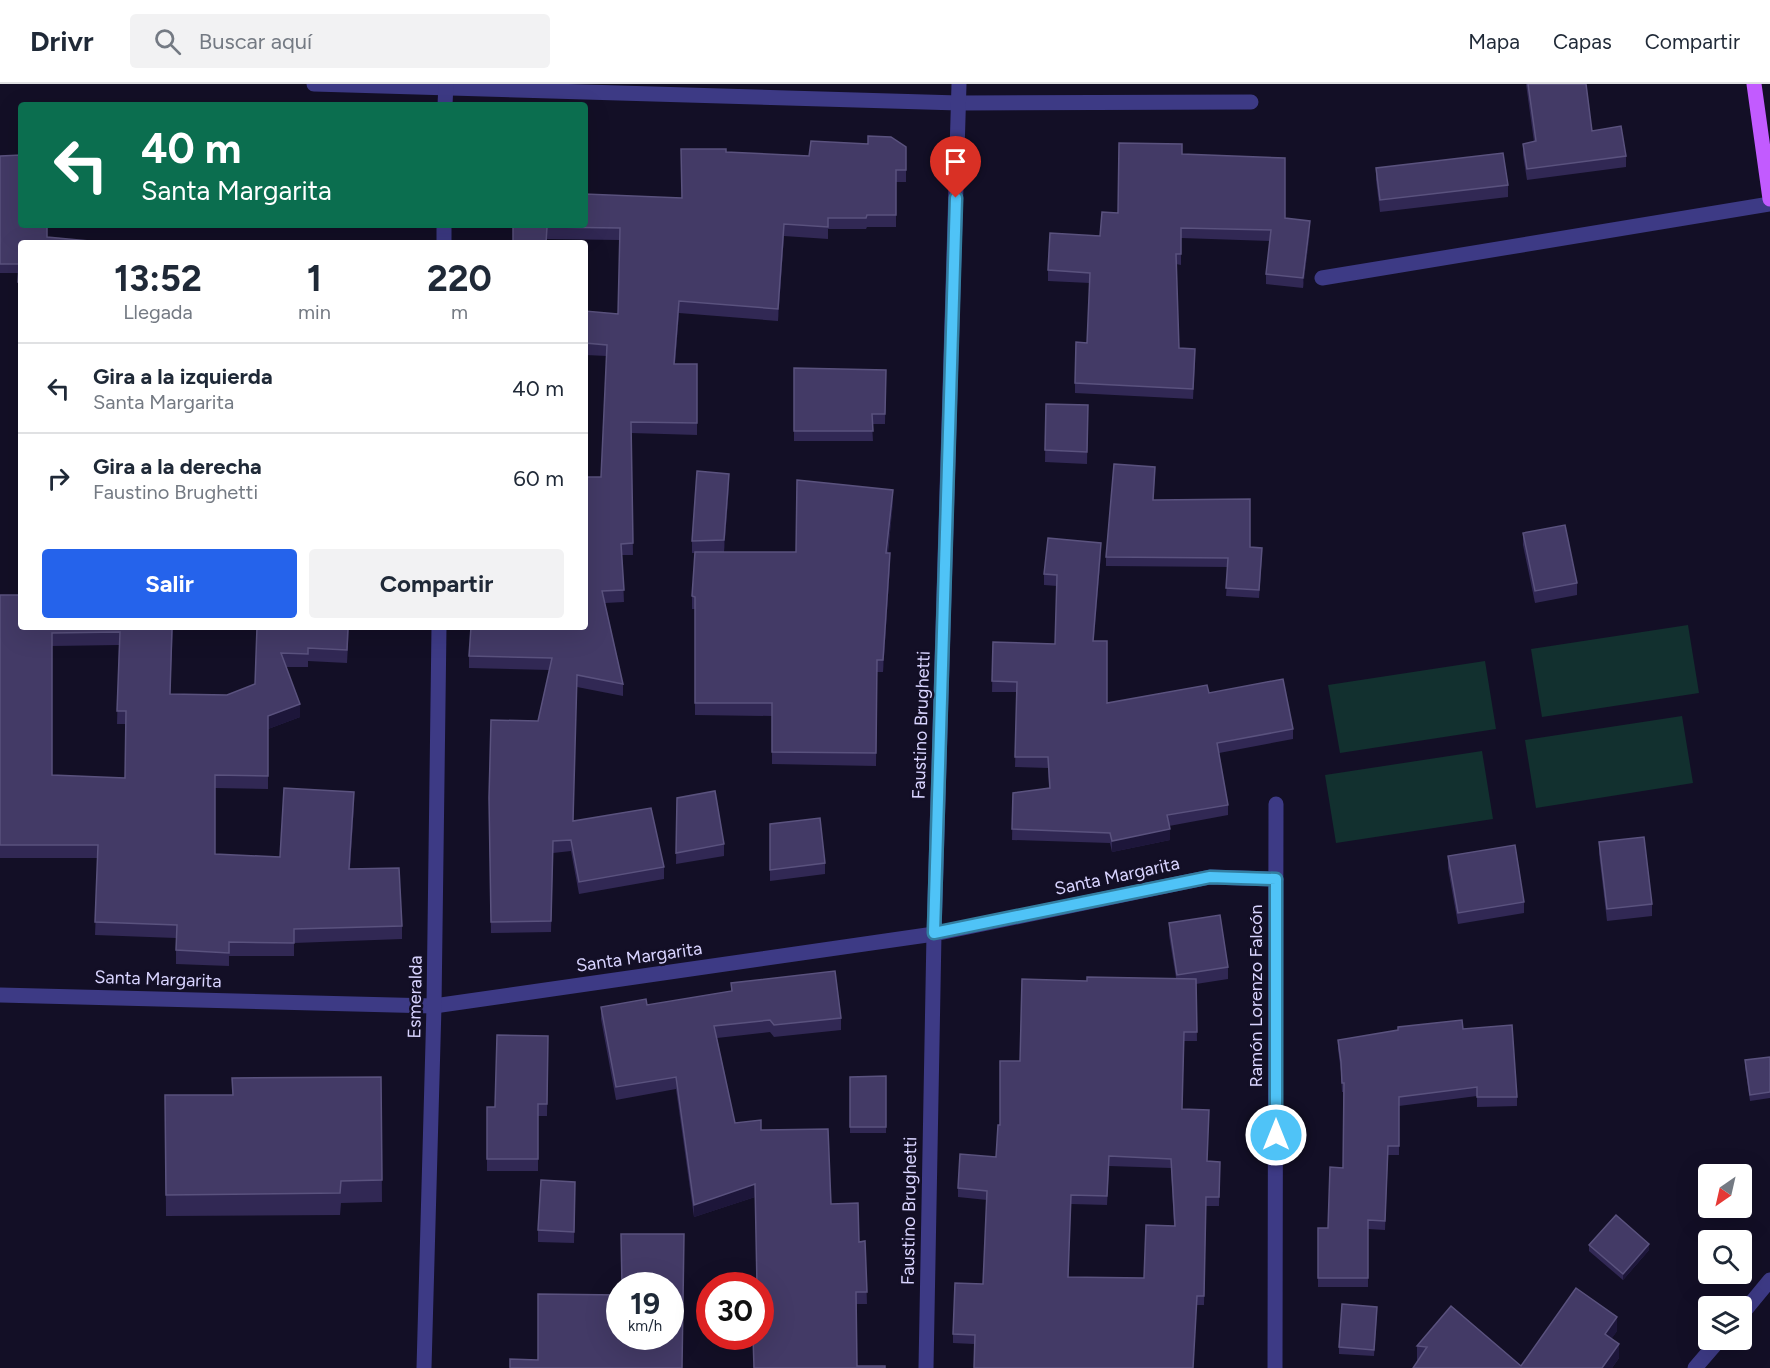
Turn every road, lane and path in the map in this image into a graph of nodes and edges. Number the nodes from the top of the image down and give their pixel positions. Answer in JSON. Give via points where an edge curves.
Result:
{"nodes":[{"id":1,"x":314,"y":84,"type":"edge"},
{"id":2,"x":959,"y":84,"type":"edge"},
{"id":3,"x":1754,"y":84,"type":"edge"},
{"id":4,"x":446,"y":85,"type":"edge"},
{"id":5,"x":446,"y":102,"type":"edge"},
{"id":6,"x":1251,"y":102,"type":"dead end"},
{"id":7,"x":959,"y":103,"type":"junction"},
{"id":8,"x":1770,"y":202,"type":"edge"},
{"id":9,"x":1322,"y":278,"type":"dead end"},
{"id":10,"x":439,"y":630,"type":"edge"},
{"id":11,"x":1276,"y":804,"type":"dead end"},
{"id":12,"x":1276,"y":879,"type":"junction"},
{"id":13,"x":934,"y":933,"type":"junction"},
{"id":14,"x":0,"y":994,"type":"edge"},
{"id":15,"x":434,"y":1006,"type":"junction"},
{"id":16,"x":1770,"y":1280,"type":"edge"},
{"id":17,"x":1752,"y":1302,"type":"edge"},
{"id":18,"x":1710,"y":1350,"type":"edge"},
{"id":19,"x":424,"y":1368,"type":"edge"},
{"id":20,"x":926,"y":1368,"type":"edge"},
{"id":21,"x":1275,"y":1368,"type":"edge"},
{"id":22,"x":1695,"y":1368,"type":"edge"}],
"edges":[{"from":1,"to":4,"type":"street"},
{"from":2,"to":7,"type":"street","name":"Faustino Brughetti"},
{"from":3,"to":8,"type":"main road"},
{"from":4,"to":5,"type":"street"},
{"from":4,"to":7,"type":"street"},
{"from":6,"to":7,"type":"street"},
{"from":7,"to":13,"type":"street","name":"Faustino Brughetti"},
{"from":8,"to":9,"type":"street"},
{"from":10,"to":15,"type":"street","name":"Esmeralda"},
{"from":11,"to":12,"type":"street","name":"Ramón Lorenzo Falcón"},
{"from":12,"to":13,"type":"street","name":"Santa Margarita","via":[[1210,877]]},
{"from":12,"to":21,"type":"street","name":"Ramón Lorenzo Falcón"},
{"from":13,"to":15,"type":"street","name":"Santa Margarita"},
{"from":13,"to":20,"type":"street","name":"Faustino Brughetti"},
{"from":14,"to":15,"type":"street","name":"Santa Margarita"},
{"from":15,"to":19,"type":"street","name":"Esmeralda"},
{"from":16,"to":17,"type":"street"},
{"from":18,"to":22,"type":"street"}]}
